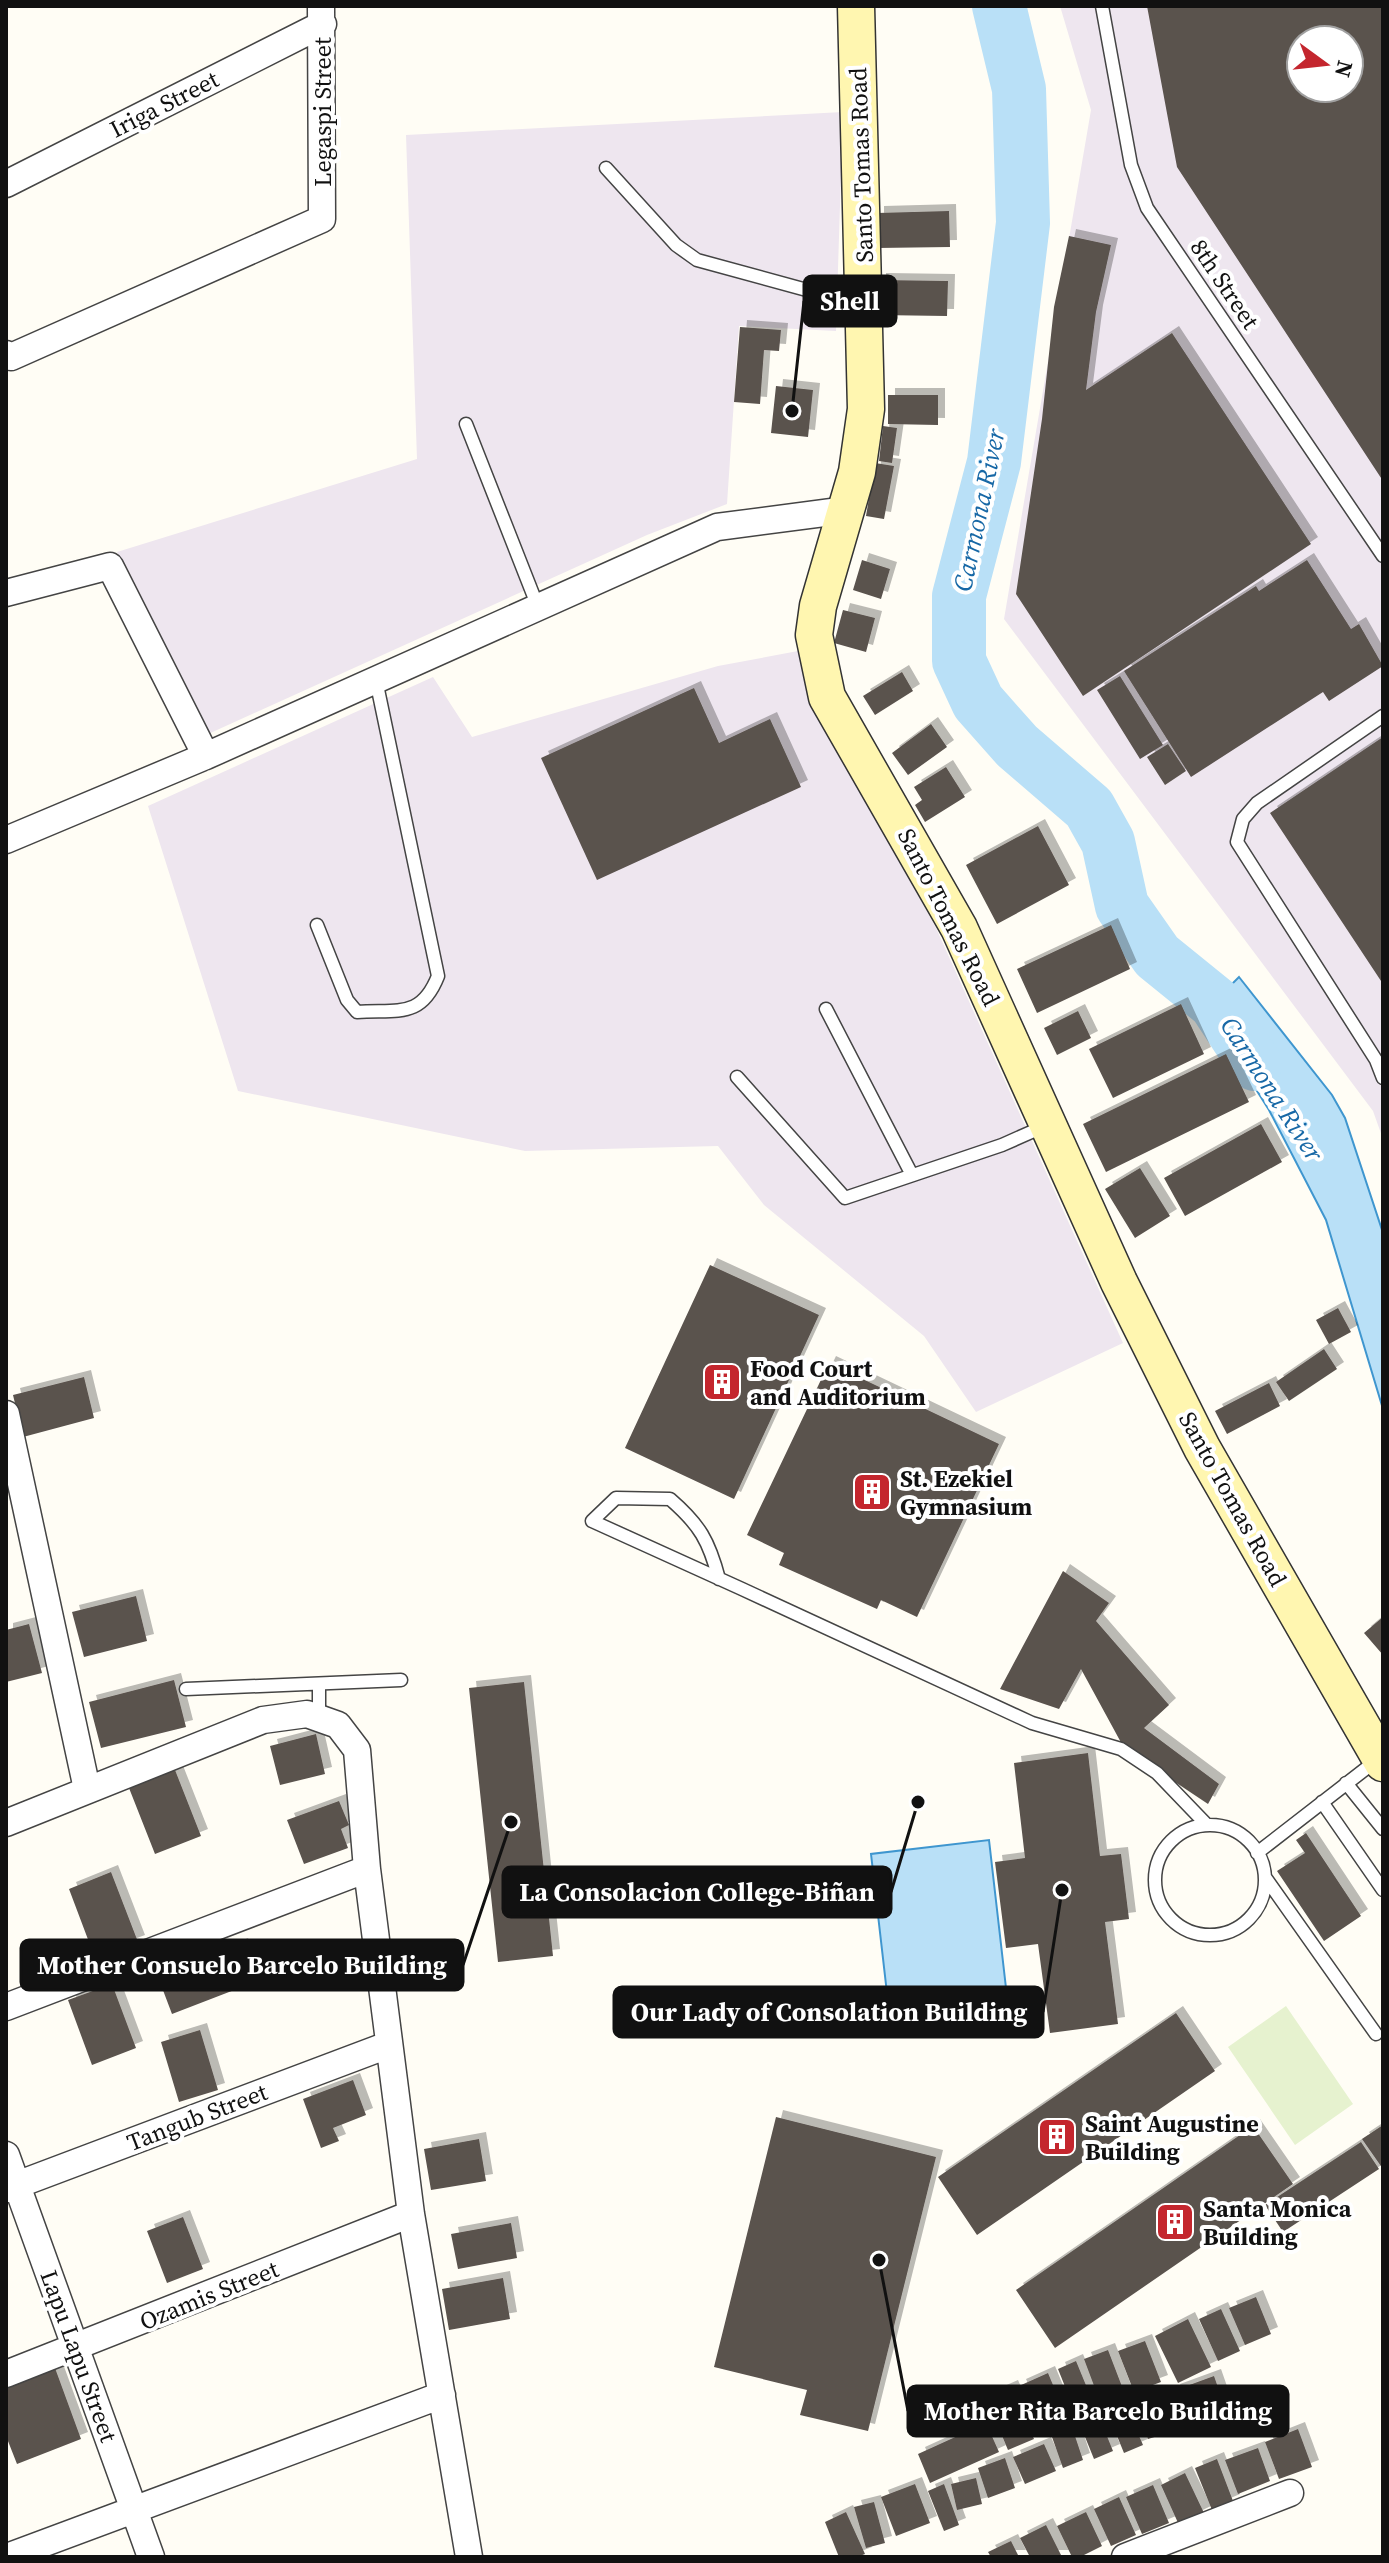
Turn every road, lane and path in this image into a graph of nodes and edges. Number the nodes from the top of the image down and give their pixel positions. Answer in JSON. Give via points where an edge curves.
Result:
{"nodes":[{"id":1,"x":856,"y":6,"type":"edge"},
{"id":2,"x":1102,"y":6,"type":"edge"},
{"id":3,"x":322,"y":15,"type":"edge"},
{"id":4,"x":606,"y":168,"type":"dead end"},
{"id":5,"x":6,"y":184,"type":"edge"},
{"id":6,"x":865,"y":306,"type":"junction"},
{"id":7,"x":6,"y":354,"type":"edge"},
{"id":8,"x":466,"y":424,"type":"dead end"},
{"id":9,"x":847,"y":510,"type":"junction"},
{"id":10,"x":1383,"y":556,"type":"edge"},
{"id":11,"x":6,"y":593,"type":"edge"},
{"id":12,"x":538,"y":607,"type":"junction"},
{"id":13,"x":376,"y":680,"type":"junction"},
{"id":14,"x":1383,"y":716,"type":"edge"},
{"id":15,"x":206,"y":756,"type":"junction"},
{"id":16,"x":6,"y":840,"type":"edge"},
{"id":17,"x":317,"y":925,"type":"dead end"},
{"id":18,"x":826,"y":1009,"type":"dead end"},
{"id":19,"x":737,"y":1077,"type":"dead end"},
{"id":20,"x":1383,"y":1078,"type":"edge"},
{"id":21,"x":1048,"y":1125,"type":"junction"},
{"id":22,"x":912,"y":1175,"type":"junction"},
{"id":23,"x":6,"y":1414,"type":"edge"},
{"id":24,"x":719,"y":1579,"type":"junction"},
{"id":25,"x":401,"y":1680,"type":"dead end"},
{"id":26,"x":319,"y":1684,"type":"junction"},
{"id":27,"x":186,"y":1689,"type":"dead end"},
{"id":28,"x":319,"y":1718,"type":"junction"},
{"id":29,"x":1381,"y":1760,"type":"edge"},
{"id":30,"x":1346,"y":1783,"type":"junction"},
{"id":31,"x":87,"y":1789,"type":"junction"},
{"id":32,"x":1322,"y":1802,"type":"junction"},
{"id":33,"x":6,"y":1823,"type":"edge"},
{"id":34,"x":1206,"y":1824,"type":"junction"},
{"id":35,"x":1383,"y":1829,"type":"edge"},
{"id":36,"x":1257,"y":1853,"type":"junction"},
{"id":37,"x":367,"y":1869,"type":"junction"},
{"id":38,"x":1265,"y":1877,"type":"junction"},
{"id":39,"x":1383,"y":1890,"type":"edge"},
{"id":40,"x":6,"y":2007,"type":"edge"},
{"id":41,"x":1376,"y":2034,"type":"dead end"},
{"id":42,"x":388,"y":2045,"type":"junction"},
{"id":43,"x":6,"y":2155,"type":"edge"},
{"id":44,"x":11,"y":2187,"type":"edge"},
{"id":45,"x":411,"y":2214,"type":"junction"},
{"id":46,"x":78,"y":2347,"type":"junction"},
{"id":47,"x":6,"y":2374,"type":"edge"},
{"id":48,"x":442,"y":2395,"type":"junction"},
{"id":49,"x":1290,"y":2493,"type":"dead end"},
{"id":50,"x":132,"y":2511,"type":"junction"},
{"id":51,"x":7,"y":2557,"type":"edge"},
{"id":52,"x":151,"y":2557,"type":"edge"},
{"id":53,"x":469,"y":2557,"type":"edge"},
{"id":54,"x":1125,"y":2557,"type":"edge"}],
"edges":[{"from":1,"to":6,"type":"street","name":"Santo Tomas Road"},
{"from":2,"to":10,"type":"lane","name":"8th Street","via":[[1131,165],[1147,208]]},
{"from":3,"to":5,"type":"street","name":"Iriga Street"},
{"from":3,"to":7,"type":"street","name":"Legaspi Street","via":[[322,219],[11,357]]},
{"from":4,"to":6,"type":"lane","via":[[676,245],[697,260]]},
{"from":6,"to":9,"type":"street","name":"Santo Tomas Road","via":[[866,409]]},
{"from":8,"to":12,"type":"lane"},
{"from":9,"to":12,"type":"street","via":[[717,527]]},
{"from":9,"to":21,"type":"street","name":"Santo Tomas Road","via":[[814,635],[827,697],[959,928]]},
{"from":11,"to":15,"type":"street","via":[[110,566]]},
{"from":12,"to":13,"type":"street"},
{"from":13,"to":15,"type":"street"},
{"from":13,"to":17,"type":"lane","via":[[438,976],[429,998],[416,1008],[357,1012],[347,1000]]},
{"from":14,"to":20,"type":"lane","via":[[1257,803],[1243,819],[1237,842]]},
{"from":15,"to":16,"type":"street"},
{"from":18,"to":22,"type":"lane"},
{"from":19,"to":22,"type":"lane","via":[[845,1198]]},
{"from":21,"to":22,"type":"lane"},
{"from":21,"to":29,"type":"street","name":"Santo Tomas Road","via":[[1202,1448]]},
{"from":23,"to":31,"type":"street"},
{"from":24,"to":24,"type":"lane","via":[[705,1572],[592,1521],[616,1498],[670,1499],[710,1543]]},
{"from":24,"to":34,"type":"lane","via":[[1032,1723],[1121,1749],[1157,1773]]},
{"from":25,"to":26,"type":"lane"},
{"from":26,"to":27,"type":"lane"},
{"from":26,"to":28,"type":"lane"},
{"from":28,"to":31,"type":"street","via":[[307,1714],[263,1720]]},
{"from":28,"to":37,"type":"street","via":[[338,1725],[357,1750]]},
{"from":29,"to":30,"type":"lane"},
{"from":30,"to":32,"type":"lane"},
{"from":30,"to":35,"type":"lane"},
{"from":31,"to":33,"type":"street"},
{"from":32,"to":36,"type":"lane"},
{"from":32,"to":39,"type":"lane"},
{"from":34,"to":36,"type":"lane","via":[[1240,1833]]},
{"from":34,"to":38,"type":"lane","via":[[1174,1837],[1156,1866],[1156,1894],[1167,1916],[1196,1934],[1230,1932],[1257,1910]]},
{"from":36,"to":38,"type":"lane"},
{"from":37,"to":40,"type":"street"},
{"from":37,"to":42,"type":"street"},
{"from":38,"to":41,"type":"lane"},
{"from":42,"to":44,"type":"street","name":"Tangub Street"},
{"from":42,"to":45,"type":"street"},
{"from":43,"to":44,"type":"street","name":"Lapu Lapu Street"},
{"from":44,"to":46,"type":"street","name":"Lapu Lapu Street"},
{"from":45,"to":46,"type":"street","name":"Ozamis Street"},
{"from":45,"to":48,"type":"street"},
{"from":46,"to":47,"type":"street","name":"Ozamis Street"},
{"from":46,"to":50,"type":"street","name":"Lapu Lapu Street"},
{"from":48,"to":50,"type":"street"},
{"from":48,"to":53,"type":"street"},
{"from":49,"to":54,"type":"street"},
{"from":50,"to":51,"type":"street"},
{"from":50,"to":52,"type":"street","name":"Lapu Lapu Street"}]}
